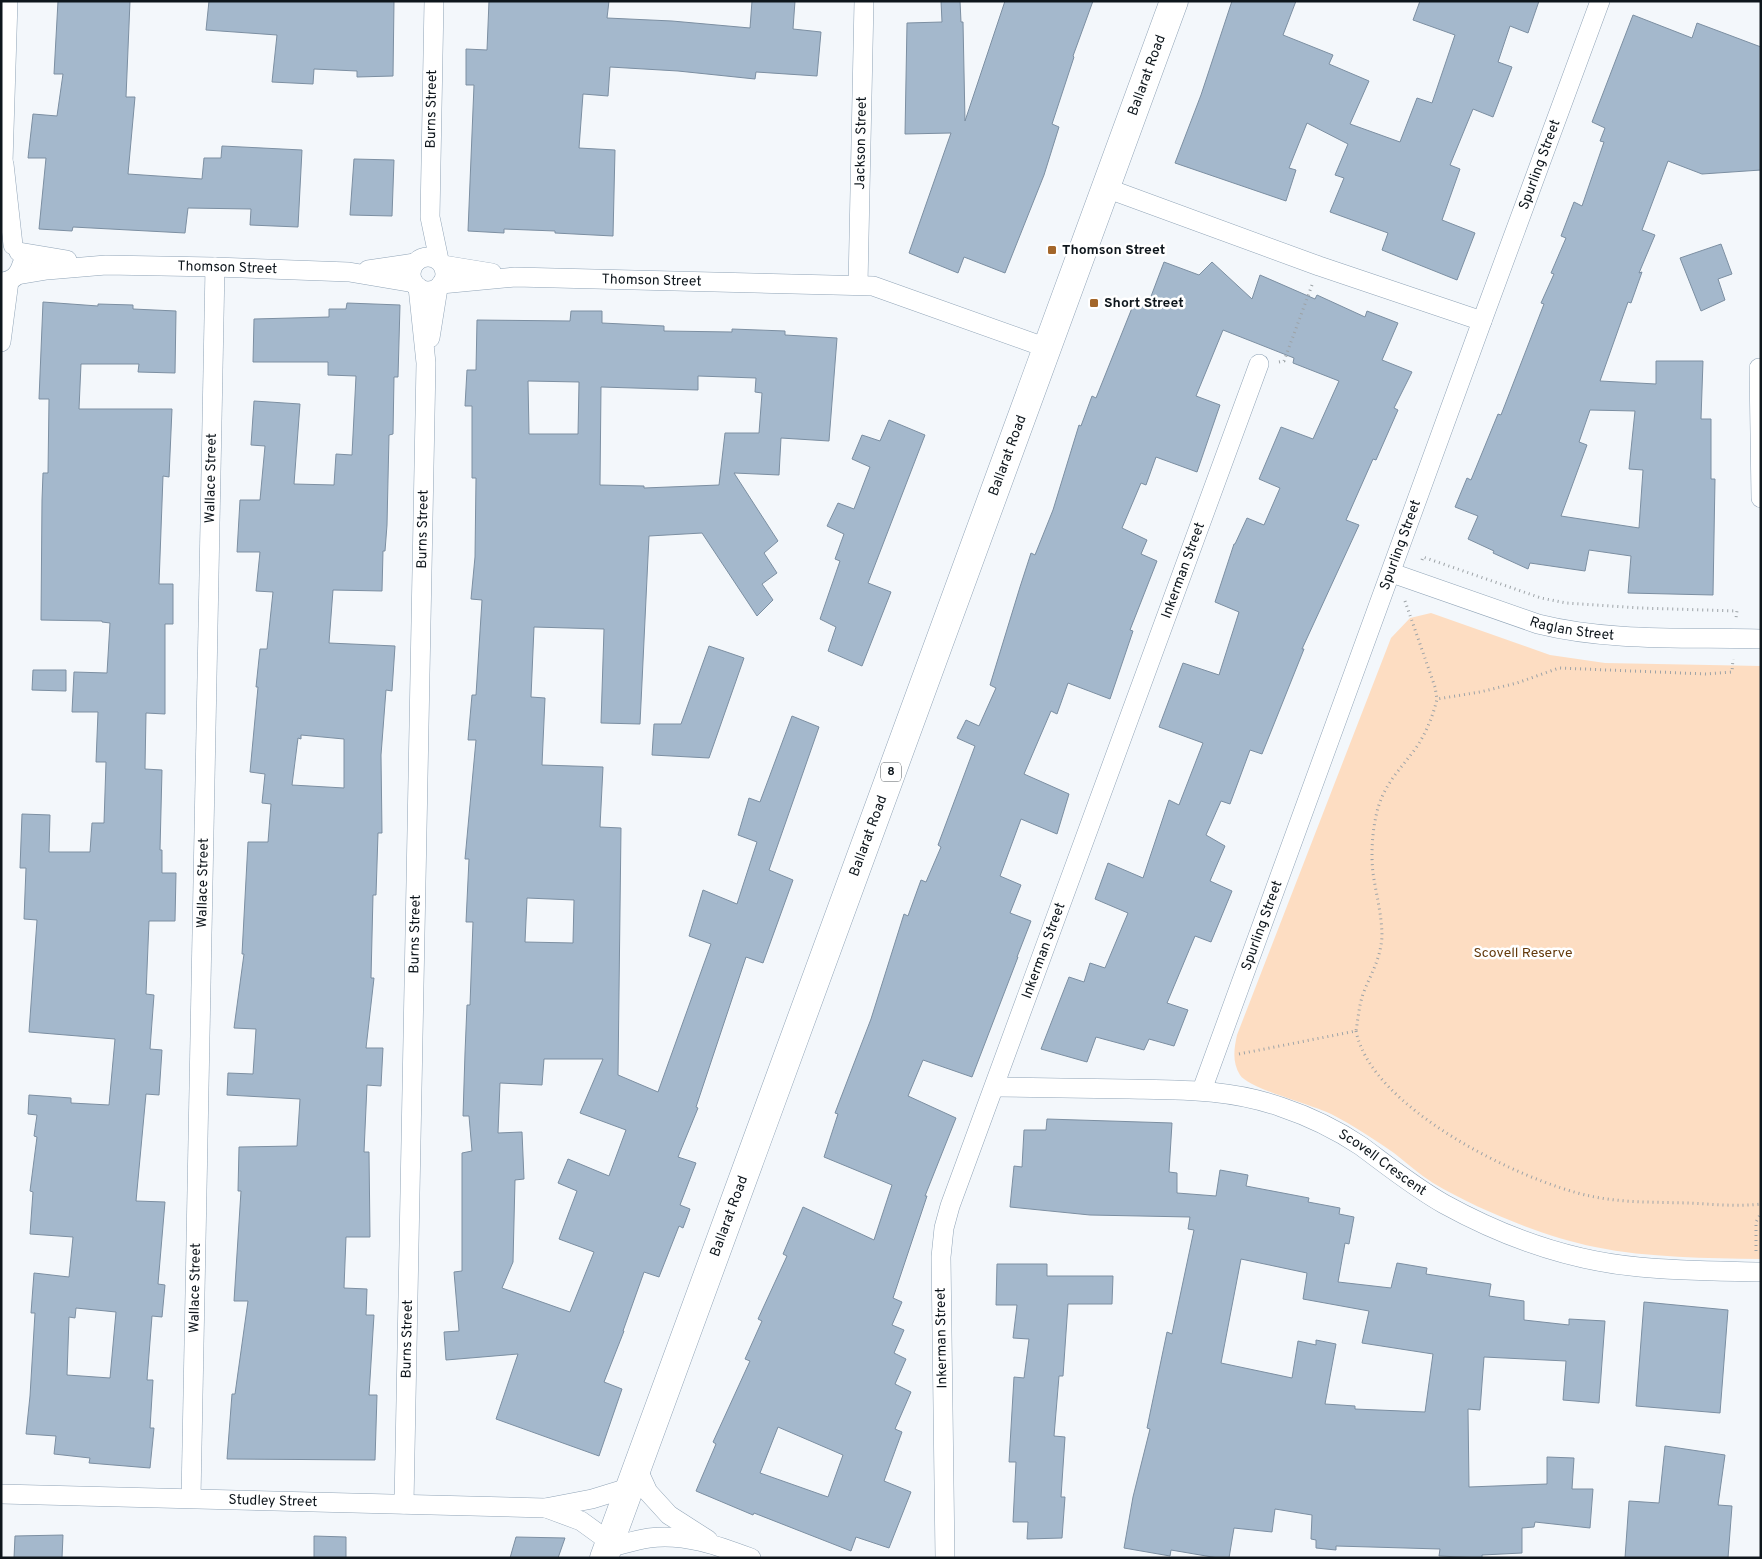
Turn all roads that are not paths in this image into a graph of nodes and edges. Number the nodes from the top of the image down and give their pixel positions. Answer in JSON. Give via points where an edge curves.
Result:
{"nodes":[{"id":1,"x":8,"y":1,"type":"edge"},
{"id":2,"x":434,"y":1,"type":"edge"},
{"id":3,"x":864,"y":1,"type":"edge"},
{"id":4,"x":1174,"y":1,"type":"edge"},
{"id":5,"x":1600,"y":1,"type":"edge"},
{"id":6,"x":2,"y":170,"type":"edge"},
{"id":7,"x":1106,"y":188,"type":"junction"},
{"id":8,"x":430,"y":217,"type":"junction"},
{"id":9,"x":11,"y":247,"type":"edge"},
{"id":10,"x":417,"y":261,"type":"junction"},
{"id":11,"x":441,"y":262,"type":"junction"},
{"id":12,"x":106,"y":265,"type":"junction"},
{"id":13,"x":215,"y":267,"type":"junction"},
{"id":14,"x":349,"y":272,"type":"junction"},
{"id":15,"x":515,"y":277,"type":"junction"},
{"id":16,"x":9,"y":279,"type":"edge"},
{"id":17,"x":416,"y":285,"type":"junction"},
{"id":18,"x":858,"y":285,"type":"junction"},
{"id":19,"x":439,"y":286,"type":"junction"},
{"id":20,"x":1482,"y":321,"type":"junction"},
{"id":21,"x":1,"y":342,"type":"edge"},
{"id":22,"x":1047,"y":348,"type":"junction"},
{"id":23,"x":426,"y":364,"type":"junction"},
{"id":24,"x":1259,"y":364,"type":"road end"},
{"id":25,"x":1759,"y":368,"type":"dead end"},
{"id":26,"x":1761,"y":498,"type":"edge"},
{"id":27,"x":1392,"y":573,"type":"junction"},
{"id":28,"x":1761,"y":639,"type":"edge"},
{"id":29,"x":995,"y":1087,"type":"junction"},
{"id":30,"x":1202,"y":1090,"type":"junction"},
{"id":31,"x":1758,"y":1272,"type":"edge"},
{"id":32,"x":634,"y":1477,"type":"junction"},
{"id":33,"x":1,"y":1494,"type":"edge"},
{"id":34,"x":191,"y":1498,"type":"junction"},
{"id":35,"x":404,"y":1504,"type":"junction"},
{"id":36,"x":545,"y":1508,"type":"junction"},
{"id":37,"x":713,"y":1544,"type":"junction"},
{"id":38,"x":607,"y":1549,"type":"edge"},
{"id":39,"x":751,"y":1558,"type":"edge"},
{"id":40,"x":944,"y":1558,"type":"edge"}],
"edges":[{"from":1,"to":6,"type":"street"},
{"from":2,"to":8,"type":"street","name":"Burns Street"},
{"from":3,"to":18,"type":"street","name":"Jackson Street"},
{"from":4,"to":7,"type":"highway","name":"Ballarat Road","number":"8"},
{"from":5,"to":20,"type":"street","name":"Spurling Street"},
{"from":6,"to":9,"type":"street"},
{"from":7,"to":20,"type":"street","via":[[1319,266]]},
{"from":7,"to":22,"type":"highway","name":"Ballarat Road","number":"8"},
{"from":8,"to":10,"type":"street","name":"Burns Street"},
{"from":8,"to":11,"type":"street","name":"Burns Street"},
{"from":9,"to":12,"type":"street","name":"Thomson Street"},
{"from":9,"to":16,"type":"street","via":[[22,264]]},
{"from":10,"to":11,"type":"street","via":[[429,257]]},
{"from":10,"to":14,"type":"street","name":"Thomson Street"},
{"from":10,"to":17,"type":"street","via":[[411,273]]},
{"from":11,"to":15,"type":"street","name":"Thomson Street"},
{"from":11,"to":19,"type":"street","via":[[445,275]]},
{"from":12,"to":13,"type":"street","name":"Thomson Street"},
{"from":12,"to":16,"type":"street","name":"Thomson Street","via":[[47,270]]},
{"from":13,"to":14,"type":"street","name":"Thomson Street"},
{"from":13,"to":34,"type":"street","name":"Wallace Street"},
{"from":14,"to":17,"type":"street","name":"Thomson Street"},
{"from":15,"to":18,"type":"street","name":"Thomson Street"},
{"from":15,"to":19,"type":"street","name":"Thomson Street"},
{"from":16,"to":21,"type":"street"},
{"from":17,"to":19,"type":"street","via":[[427,291]]},
{"from":17,"to":23,"type":"street","name":"Burns Street"},
{"from":18,"to":22,"type":"street","name":"Thomson Street","via":[[890,291]]},
{"from":19,"to":23,"type":"street","name":"Burns Street"},
{"from":20,"to":27,"type":"street","name":"Spurling Street"},
{"from":22,"to":32,"type":"highway","name":"Ballarat Road","number":"8"},
{"from":23,"to":35,"type":"street","name":"Burns Street"},
{"from":24,"to":29,"type":"street","name":"Inkerman Street"},
{"from":25,"to":26,"type":"street"},
{"from":27,"to":28,"type":"street","name":"Raglan Street","via":[[1563,630],[1593,634]]},
{"from":27,"to":30,"type":"street","name":"Spurling Street"},
{"from":29,"to":30,"type":"street","name":"Scovell Crescent"},
{"from":29,"to":40,"type":"street","name":"Inkerman Street","via":[[944,1228]]},
{"from":30,"to":31,"type":"street","name":"Scovell Crescent","via":[[1247,1096],[1319,1123],[1359,1145],[1443,1203],[1487,1226],[1539,1246],[1591,1260],[1638,1267]]},
{"from":32,"to":36,"type":"street","name":"Studley Street","via":[[592,1499]]},
{"from":32,"to":37,"type":"street","via":[[669,1514]]},
{"from":32,"to":38,"type":"highway","name":"Ballarat Road","number":"8"},
{"from":33,"to":34,"type":"street","name":"Studley Street"},
{"from":34,"to":35,"type":"street","name":"Studley Street"},
{"from":35,"to":36,"type":"street","name":"Studley Street"},
{"from":36,"to":38,"type":"street","name":"Studley Street","via":[[580,1521]]},
{"from":37,"to":38,"type":"street","via":[[670,1537],[650,1538]]},
{"from":37,"to":39,"type":"street"}]}
